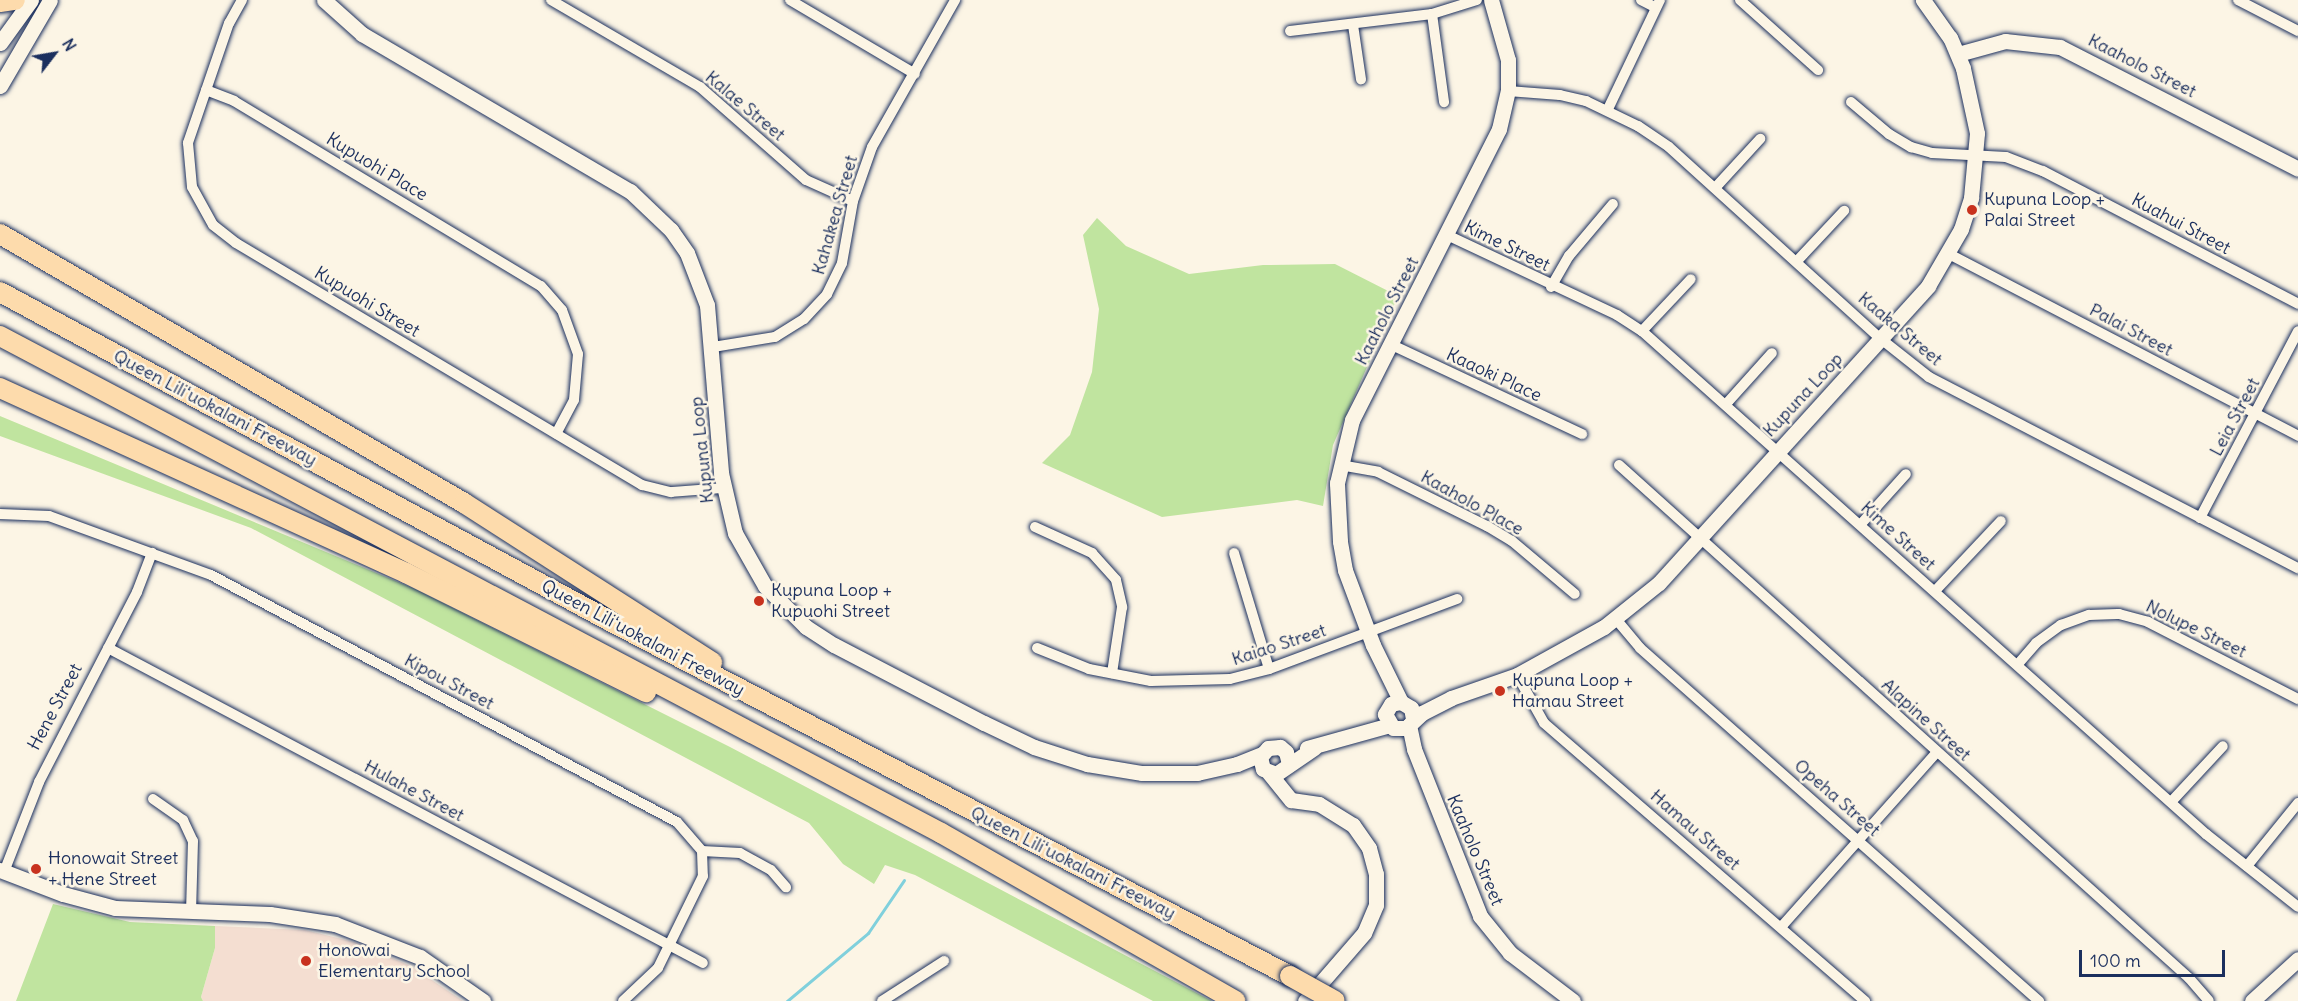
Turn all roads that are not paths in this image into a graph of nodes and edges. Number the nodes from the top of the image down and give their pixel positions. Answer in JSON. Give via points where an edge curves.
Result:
{"nodes":[{"id":1,"x":15,"y":0,"type":"edge"},
{"id":2,"x":31,"y":0,"type":"edge"},
{"id":3,"x":50,"y":0,"type":"edge"},
{"id":4,"x":242,"y":0,"type":"edge"},
{"id":5,"x":324,"y":0,"type":"edge"},
{"id":6,"x":551,"y":0,"type":"edge"},
{"id":7,"x":790,"y":0,"type":"edge"},
{"id":8,"x":955,"y":0,"type":"edge"},
{"id":9,"x":1477,"y":0,"type":"edge"},
{"id":10,"x":1491,"y":0,"type":"edge"},
{"id":11,"x":1641,"y":0,"type":"edge"},
{"id":12,"x":1740,"y":0,"type":"edge"},
{"id":13,"x":1923,"y":0,"type":"edge"},
{"id":14,"x":2238,"y":0,"type":"edge"},
{"id":15,"x":0,"y":2,"type":"edge"},
{"id":16,"x":1658,"y":3,"type":"edge"},
{"id":17,"x":1432,"y":14,"type":"junction"},
{"id":18,"x":1353,"y":25,"type":"junction"},
{"id":19,"x":1290,"y":31,"type":"dead end"},
{"id":20,"x":2298,"y":31,"type":"edge"},
{"id":21,"x":0,"y":43,"type":"edge"},
{"id":22,"x":1958,"y":54,"type":"junction"},
{"id":23,"x":1818,"y":70,"type":"dead end"},
{"id":24,"x":915,"y":74,"type":"junction"},
{"id":25,"x":1361,"y":79,"type":"dead end"},
{"id":26,"x":0,"y":86,"type":"edge"},
{"id":27,"x":206,"y":90,"type":"junction"},
{"id":28,"x":1508,"y":91,"type":"junction"},
{"id":29,"x":1444,"y":102,"type":"dead end"},
{"id":30,"x":1851,"y":102,"type":"dead end"},
{"id":31,"x":1608,"y":109,"type":"junction"},
{"id":32,"x":1761,"y":139,"type":"dead end"},
{"id":33,"x":1977,"y":156,"type":"junction"},
{"id":34,"x":2298,"y":169,"type":"edge"},
{"id":35,"x":1715,"y":188,"type":"junction"},
{"id":36,"x":853,"y":201,"type":"junction"},
{"id":37,"x":1613,"y":204,"type":"dead end"},
{"id":38,"x":1844,"y":212,"type":"dead end"},
{"id":39,"x":0,"y":234,"type":"edge"},
{"id":40,"x":1447,"y":235,"type":"junction"},
{"id":41,"x":1949,"y":254,"type":"junction"},
{"id":42,"x":1797,"y":261,"type":"junction"},
{"id":43,"x":1691,"y":279,"type":"dead end"},
{"id":44,"x":1551,"y":286,"type":"junction"},
{"id":45,"x":0,"y":292,"type":"edge"},
{"id":46,"x":2298,"y":304,"type":"edge"},
{"id":47,"x":1642,"y":331,"type":"junction"},
{"id":48,"x":2298,"y":331,"type":"edge"},
{"id":49,"x":0,"y":336,"type":"edge"},
{"id":50,"x":1881,"y":339,"type":"junction"},
{"id":51,"x":1392,"y":345,"type":"junction"},
{"id":52,"x":713,"y":348,"type":"junction"},
{"id":53,"x":1772,"y":353,"type":"dead end"},
{"id":54,"x":0,"y":388,"type":"edge"},
{"id":55,"x":1727,"y":403,"type":"junction"},
{"id":56,"x":0,"y":404,"type":"edge"},
{"id":57,"x":2255,"y":413,"type":"junction"},
{"id":58,"x":556,"y":434,"type":"junction"},
{"id":59,"x":1582,"y":434,"type":"dead end"},
{"id":60,"x":2298,"y":436,"type":"edge"},
{"id":61,"x":1779,"y":451,"type":"junction"},
{"id":62,"x":158,"y":462,"type":"junction"},
{"id":63,"x":1340,"y":465,"type":"junction"},
{"id":64,"x":1620,"y":465,"type":"dead end"},
{"id":65,"x":1906,"y":474,"type":"dead end"},
{"id":66,"x":723,"y":488,"type":"junction"},
{"id":67,"x":0,"y":514,"type":"edge"},
{"id":68,"x":2200,"y":518,"type":"junction"},
{"id":69,"x":2001,"y":521,"type":"dead end"},
{"id":70,"x":1861,"y":524,"type":"junction"},
{"id":71,"x":1035,"y":527,"type":"dead end"},
{"id":72,"x":1700,"y":538,"type":"junction"},
{"id":73,"x":152,"y":552,"type":"junction"},
{"id":74,"x":1234,"y":553,"type":"dead end"},
{"id":75,"x":2298,"y":568,"type":"edge"},
{"id":76,"x":1935,"y":591,"type":"junction"},
{"id":77,"x":1575,"y":594,"type":"dead end"},
{"id":78,"x":1457,"y":599,"type":"dead end"},
{"id":79,"x":1616,"y":618,"type":"junction"},
{"id":80,"x":1371,"y":638,"type":"junction"},
{"id":81,"x":108,"y":648,"type":"junction"},
{"id":82,"x":1038,"y":648,"type":"dead end"},
{"id":83,"x":2018,"y":664,"type":"junction"},
{"id":84,"x":1269,"y":669,"type":"junction"},
{"id":85,"x":1112,"y":673,"type":"junction"},
{"id":86,"x":1517,"y":675,"type":"junction"},
{"id":87,"x":2298,"y":699,"type":"edge"},
{"id":88,"x":1400,"y":716,"type":"junction"},
{"id":89,"x":826,"y":735,"type":"junction"},
{"id":90,"x":2223,"y":746,"type":"dead end"},
{"id":91,"x":1936,"y":753,"type":"junction"},
{"id":92,"x":1275,"y":764,"type":"junction"},
{"id":93,"x":842,"y":782,"type":"junction"},
{"id":94,"x":153,"y":799,"type":"dead end"},
{"id":95,"x":2171,"y":802,"type":"junction"},
{"id":96,"x":2298,"y":804,"type":"edge"},
{"id":97,"x":1859,"y":840,"type":"junction"},
{"id":98,"x":702,"y":851,"type":"junction"},
{"id":99,"x":2247,"y":866,"type":"junction"},
{"id":100,"x":1,"y":875,"type":"edge"},
{"id":101,"x":786,"y":887,"type":"dead end"},
{"id":102,"x":2298,"y":907,"type":"edge"},
{"id":103,"x":191,"y":913,"type":"junction"},
{"id":104,"x":1782,"y":926,"type":"junction"},
{"id":105,"x":670,"y":945,"type":"junction"},
{"id":106,"x":2298,"y":959,"type":"edge"},
{"id":107,"x":944,"y":961,"type":"dead end"},
{"id":108,"x":703,"y":963,"type":"dead end"},
{"id":109,"x":483,"y":1001,"type":"edge"},
{"id":110,"x":623,"y":1001,"type":"edge"},
{"id":111,"x":882,"y":1001,"type":"edge"},
{"id":112,"x":1236,"y":1001,"type":"edge"},
{"id":113,"x":1305,"y":1001,"type":"edge"},
{"id":114,"x":1335,"y":1001,"type":"edge"},
{"id":115,"x":1573,"y":1001,"type":"edge"},
{"id":116,"x":1865,"y":1001,"type":"edge"},
{"id":117,"x":2039,"y":1001,"type":"edge"},
{"id":118,"x":2209,"y":1001,"type":"edge"},
{"id":119,"x":2252,"y":1001,"type":"edge"}],
"edges":[{"from":1,"to":15,"type":"highway"},
{"from":2,"to":21,"type":"street"},
{"from":3,"to":26,"type":"street"},
{"from":4,"to":27,"type":"street","name":"Kupuohi Street"},
{"from":5,"to":52,"type":"street","name":"Kupuna Loop","via":[[362,34],[630,191],[652,209],[687,253],[699,278]]},
{"from":6,"to":36,"type":"street","name":"Kalae Street","via":[[700,87],[806,180]]},
{"from":7,"to":24,"type":"street"},
{"from":8,"to":24,"type":"street","name":"Kahakea Street"},
{"from":9,"to":17,"type":"street"},
{"from":10,"to":28,"type":"street","name":"Kaaholo Street","via":[[1505,37]]},
{"from":11,"to":16,"type":"street"},
{"from":12,"to":23,"type":"street"},
{"from":13,"to":22,"type":"street","name":"Kupuna Loop"},
{"from":14,"to":20,"type":"street"},
{"from":16,"to":31,"type":"street"},
{"from":17,"to":18,"type":"street"},
{"from":17,"to":29,"type":"street"},
{"from":18,"to":19,"type":"street"},
{"from":18,"to":25,"type":"street"},
{"from":22,"to":33,"type":"street","name":"Kupuna Loop","via":[[1972,100]]},
{"from":22,"to":34,"type":"street","name":"Kaaholo Street","via":[[2005,41],[2060,47]]},
{"from":24,"to":36,"type":"street","name":"Kahakea Street","via":[[872,147]]},
{"from":27,"to":58,"type":"street","name":"Kupuohi Street","via":[[188,143],[187,158],[192,187],[213,225],[236,243]]},
{"from":27,"to":58,"type":"street","name":"Kupuohi Place","via":[[234,101],[528,277],[562,310],[578,354],[574,400]]},
{"from":28,"to":31,"type":"street","name":"Kaaka Street","via":[[1560,95]]},
{"from":28,"to":40,"type":"street","name":"Kaaholo Street","via":[[1490,151]]},
{"from":30,"to":33,"type":"street","name":"Kuahui Street","via":[[1888,134],[1911,147],[1932,153]]},
{"from":31,"to":35,"type":"street","name":"Kaaka Street","via":[[1669,147]]},
{"from":32,"to":35,"type":"street"},
{"from":33,"to":41,"type":"street","name":"Kupuna Loop","via":[[1971,198]]},
{"from":33,"to":46,"type":"street","name":"Kuahui Street","via":[[2006,158],[2043,171]]},
{"from":35,"to":42,"type":"street","name":"Kaaka Street"},
{"from":36,"to":52,"type":"street","name":"Kahakea Street","via":[[842,263],[817,308],[775,337]]},
{"from":37,"to":44,"type":"street","via":[[1576,247]]},
{"from":38,"to":42,"type":"street"},
{"from":39,"to":89,"type":"highway","via":[[464,503]]},
{"from":40,"to":44,"type":"street","name":"Kime Street"},
{"from":40,"to":51,"type":"street","name":"Kaaholo Street"},
{"from":41,"to":50,"type":"street","name":"Kupuna Loop"},
{"from":41,"to":57,"type":"street","name":"Palai Street"},
{"from":42,"to":50,"type":"street","name":"Kaaka Street"},
{"from":43,"to":47,"type":"street"},
{"from":44,"to":47,"type":"street","name":"Kime Street","via":[[1617,315]]},
{"from":45,"to":89,"type":"highway","name":"Queen Liliʻuokalani Freeway"},
{"from":47,"to":55,"type":"street","name":"Kime Street"},
{"from":48,"to":57,"type":"street","name":"Leia Street"},
{"from":49,"to":93,"type":"highway","name":"Queen Liliʻuokalani Freeway"},
{"from":50,"to":61,"type":"street","name":"Kupuna Loop"},
{"from":50,"to":68,"type":"street","name":"Kaaka Street","via":[[1929,377]]},
{"from":51,"to":59,"type":"street","name":"Kaaoki Place"},
{"from":51,"to":63,"type":"street","name":"Kaaholo Street","via":[[1352,420]]},
{"from":52,"to":66,"type":"street","name":"Kupuna Loop"},
{"from":53,"to":55,"type":"street"},
{"from":54,"to":62,"type":"highway"},
{"from":55,"to":61,"type":"street","name":"Kime Street"},
{"from":56,"to":62,"type":"highway"},
{"from":57,"to":60,"type":"street","name":"Palai Street"},
{"from":57,"to":68,"type":"street","name":"Leia Street"},
{"from":58,"to":66,"type":"street","name":"Kupuohi Street","via":[[629,478],[657,490],[686,493]]},
{"from":61,"to":70,"type":"street","name":"Kime Street"},
{"from":61,"to":72,"type":"street","name":"Kupuna Loop"},
{"from":62,"to":93,"type":"highway","via":[[406,573],[585,664]]},
{"from":63,"to":77,"type":"street","name":"Kaaholo Place","via":[[1378,472],[1487,526],[1512,541]]},
{"from":63,"to":80,"type":"street","name":"Kaaholo Street","via":[[1340,541]]},
{"from":64,"to":72,"type":"street","name":"Alapine Street"},
{"from":65,"to":70,"type":"street"},
{"from":66,"to":92,"type":"street","name":"Kupuna Loop","via":[[735,533],[765,586],[785,609],[834,645],[1034,747],[1087,764],[1142,773]]},
{"from":67,"to":73,"type":"street","name":"Kipou Street","via":[[49,516]]},
{"from":68,"to":75,"type":"street","name":"Kaaka Street"},
{"from":69,"to":76,"type":"street"},
{"from":70,"to":76,"type":"street","name":"Kime Street"},
{"from":71,"to":85,"type":"street","via":[[1092,553],[1116,580],[1122,607]]},
{"from":72,"to":79,"type":"street","name":"Kupuna Loop","via":[[1659,583]]},
{"from":72,"to":91,"type":"street","name":"Alapine Street"},
{"from":73,"to":81,"type":"street","name":"Hene Street"},
{"from":73,"to":98,"type":"street","name":"Kipou Street","via":[[211,575],[656,810],[689,831]]},
{"from":74,"to":84,"type":"street"},
{"from":76,"to":83,"type":"street","name":"Kime Street"},
{"from":78,"to":80,"type":"street","name":"Kaiao Street"},
{"from":79,"to":86,"type":"street","name":"Kupuna Loop"},
{"from":79,"to":97,"type":"street","name":"Opeha Street","via":[[1640,648]]},
{"from":80,"to":84,"type":"street","name":"Kaiao Street"},
{"from":80,"to":88,"type":"street","name":"Kaaholo Street"},
{"from":81,"to":100,"type":"street","name":"Hene Street","via":[[42,773]]},
{"from":81,"to":105,"type":"street","name":"Hulahe Street"},
{"from":82,"to":85,"type":"street","name":"Kaiao Street","via":[[1089,669]]},
{"from":83,"to":87,"type":"street","name":"Nolupe Street","via":[[2036,643],[2061,625],[2089,615],[2119,614],[2148,622]]},
{"from":83,"to":95,"type":"street","name":"Kime Street"},
{"from":84,"to":85,"type":"street","name":"Kaiao Street","via":[[1191,683],[1151,681]]},
{"from":86,"to":88,"type":"street","name":"Kupuna Loop"},
{"from":86,"to":104,"type":"street","name":"Hamau Street","via":[[1544,723]]},
{"from":88,"to":92,"type":"street","name":"Kupuna Loop"},
{"from":88,"to":115,"type":"street","name":"Kaaholo Street","via":[[1480,916],[1510,953]]},
{"from":89,"to":114,"type":"highway","name":"Queen Liliʻuokalani Freeway","bridge":true},
{"from":90,"to":95,"type":"street"},
{"from":91,"to":97,"type":"street"},
{"from":91,"to":118,"type":"street","name":"Alapine Street","via":[[2189,978]]},
{"from":92,"to":113,"type":"street","via":[[1283,795],[1319,804],[1353,825],[1369,848],[1376,874],[1376,905],[1364,933]]},
{"from":93,"to":112,"type":"highway","name":"Queen Liliʻuokalani Freeway","via":[[941,833]]},
{"from":94,"to":103,"type":"street","via":[[183,820],[191,836]]},
{"from":95,"to":99,"type":"street","name":"Kime Street"},
{"from":96,"to":99,"type":"street"},
{"from":97,"to":104,"type":"street"},
{"from":97,"to":117,"type":"street","name":"Opeha Street"},
{"from":98,"to":101,"type":"street","via":[[740,853],[771,870]]},
{"from":98,"to":105,"type":"street","via":[[703,876]]},
{"from":99,"to":102,"type":"street","name":"Kime Street"},
{"from":100,"to":103,"type":"street","via":[[104,905]]},
{"from":103,"to":109,"type":"street","via":[[298,916],[356,930],[420,957]]},
{"from":104,"to":116,"type":"street","name":"Hamau Street"},
{"from":105,"to":108,"type":"street","name":"Hulahe Street"},
{"from":105,"to":110,"type":"street","via":[[651,978]]},
{"from":106,"to":119,"type":"street"},
{"from":107,"to":111,"type":"street"}]}
